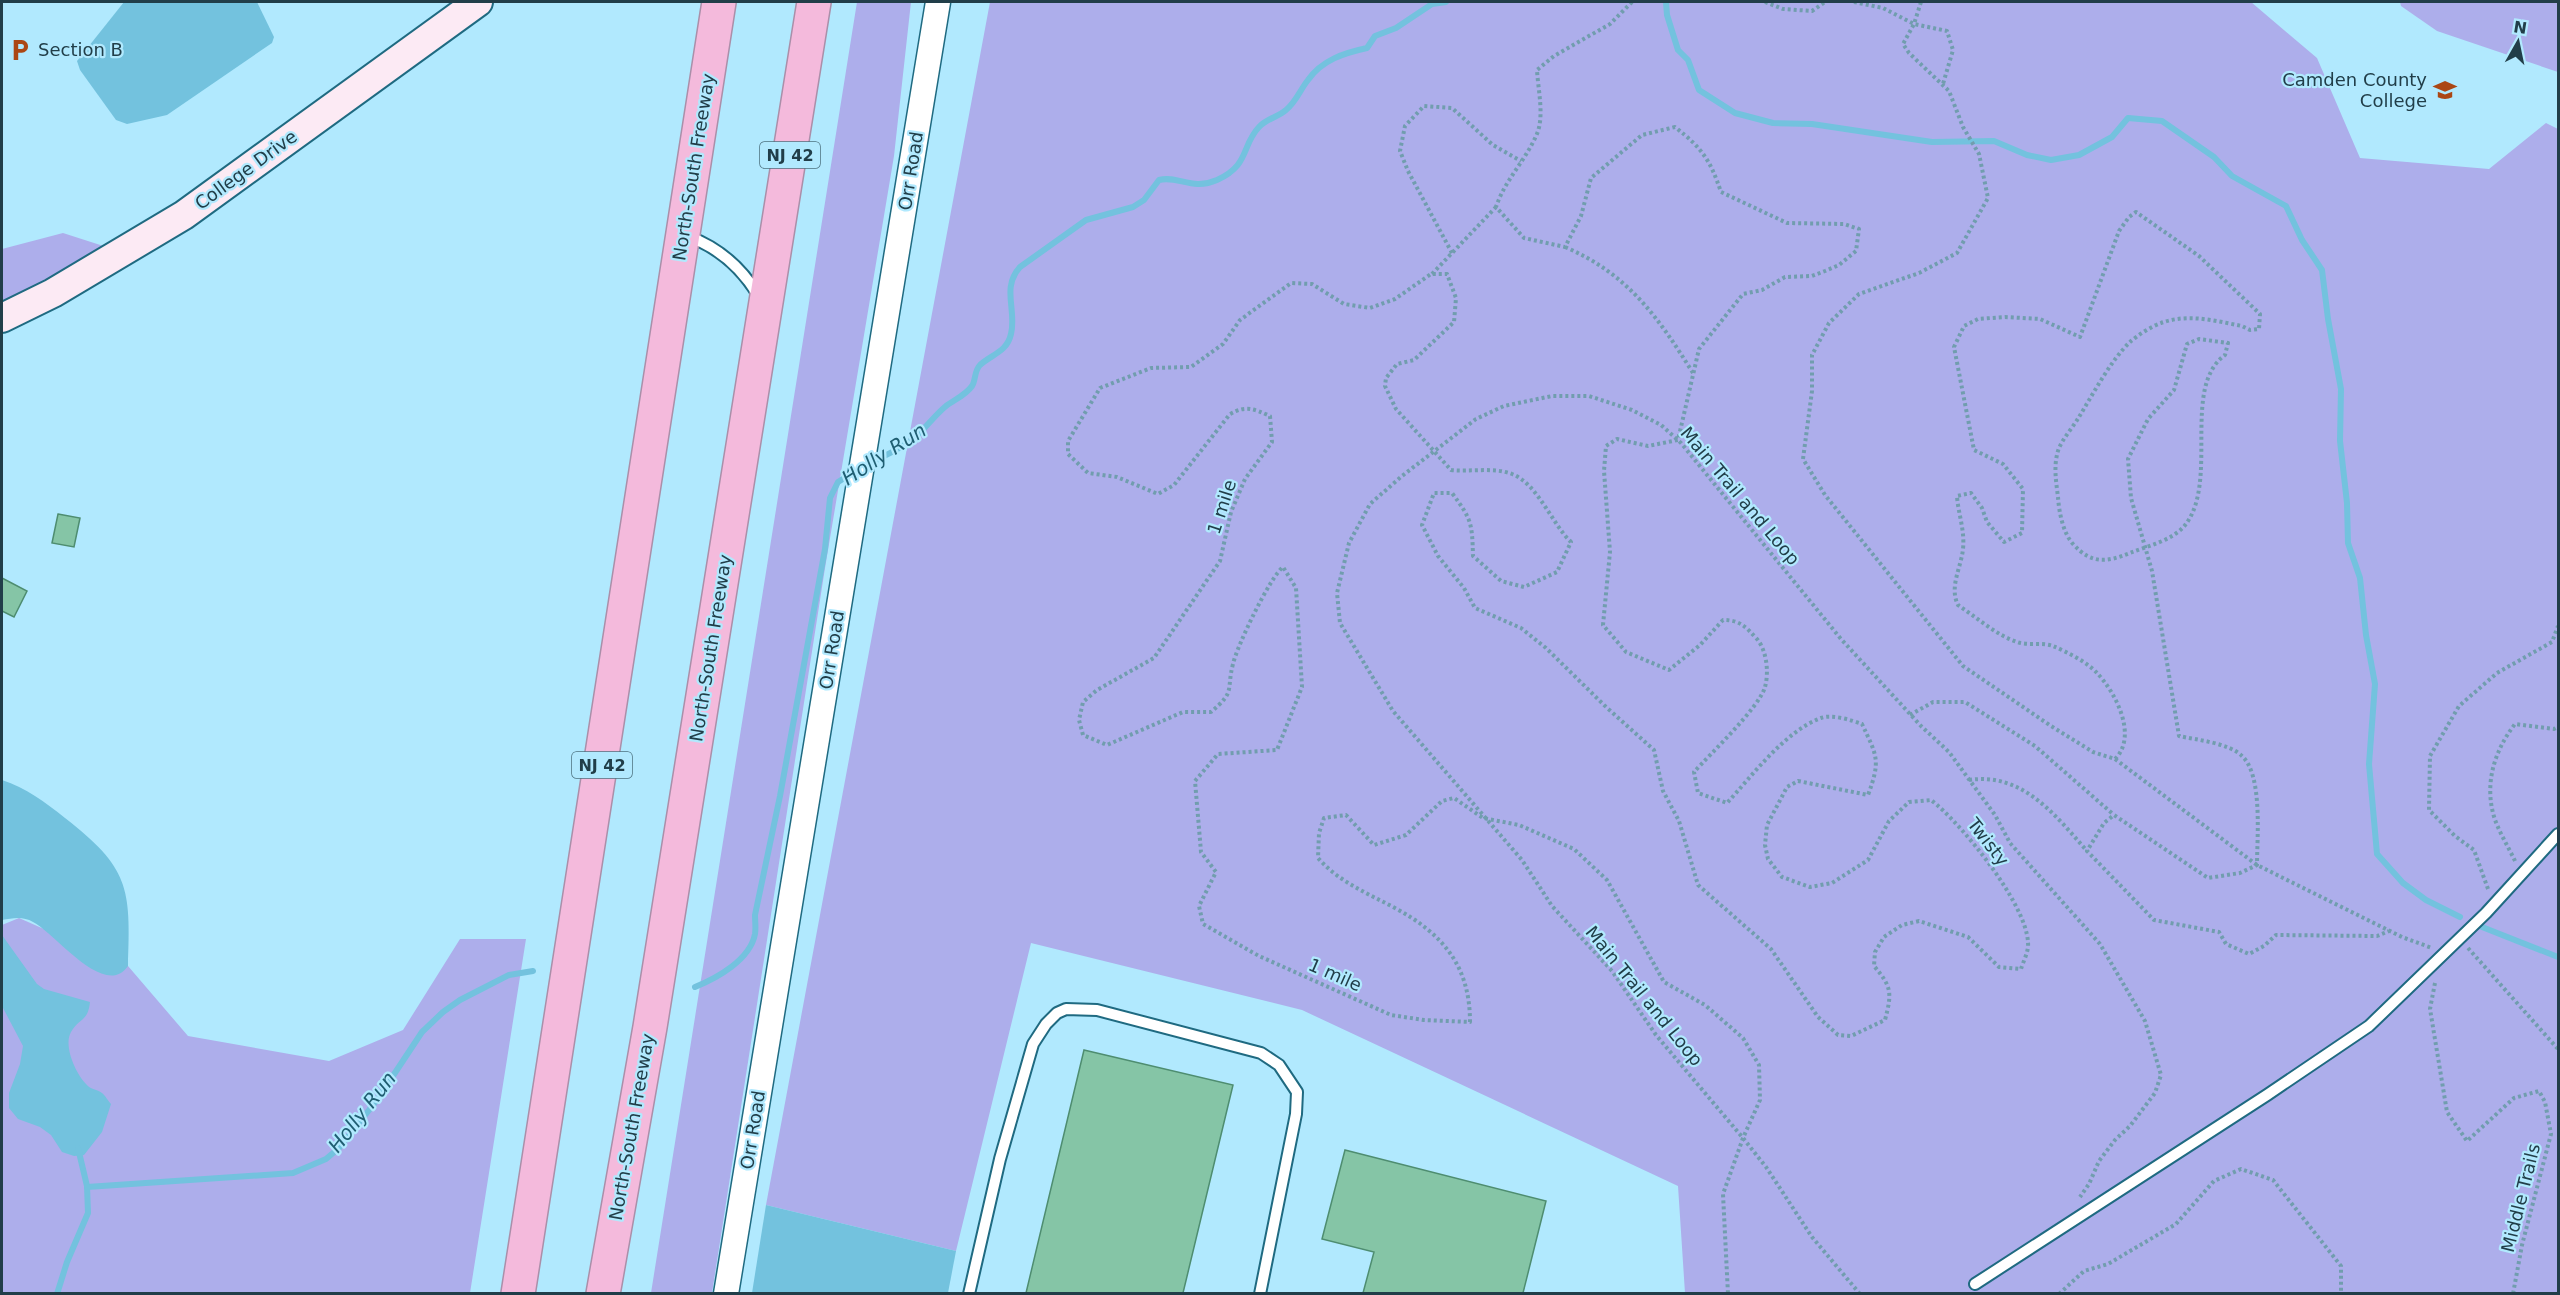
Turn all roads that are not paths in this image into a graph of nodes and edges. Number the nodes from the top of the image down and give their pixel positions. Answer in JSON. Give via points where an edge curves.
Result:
{"nodes":[{"id":1,"x":478,"y":2,"type":"edge"},
{"id":2,"x":719,"y":2,"type":"edge"},
{"id":3,"x":814,"y":2,"type":"edge"},
{"id":4,"x":938,"y":3,"type":"edge"},
{"id":5,"x":683,"y":235,"type":"junction"},
{"id":6,"x":766,"y":309,"type":"junction"},
{"id":7,"x":2,"y":318,"type":"edge"},
{"id":8,"x":2559,"y":834,"type":"edge"},
{"id":9,"x":1975,"y":1284,"type":"dead end"},
{"id":10,"x":518,"y":1293,"type":"edge"},
{"id":11,"x":603,"y":1293,"type":"edge"},
{"id":12,"x":726,"y":1293,"type":"edge"},
{"id":13,"x":969,"y":1293,"type":"edge"},
{"id":14,"x":1260,"y":1293,"type":"edge"}],
"edges":[{"from":1,"to":7,"type":"main road","name":"College Drive","via":[[184,215],[53,293]]},
{"from":2,"to":5,"type":"highway","name":"North-South Freeway","number":"NJ 42"},
{"from":3,"to":6,"type":"highway","name":"North-South Freeway","number":"NJ 42"},
{"from":4,"to":12,"type":"street","name":"Orr Road"},
{"from":5,"to":6,"type":"lane","via":[[722,253],[739,269]]},
{"from":5,"to":10,"type":"highway","name":"North-South Freeway","number":"NJ 42"},
{"from":6,"to":11,"type":"highway","name":"North-South Freeway","number":"NJ 42"},
{"from":8,"to":9,"type":"lane","via":[[2495,904],[2369,1026]]},
{"from":13,"to":14,"type":"lane","via":[[1000,1159],[1033,1044],[1046,1024],[1066,1009],[1097,1010],[1261,1053],[1279,1065],[1297,1092],[1296,1114]]}]}
